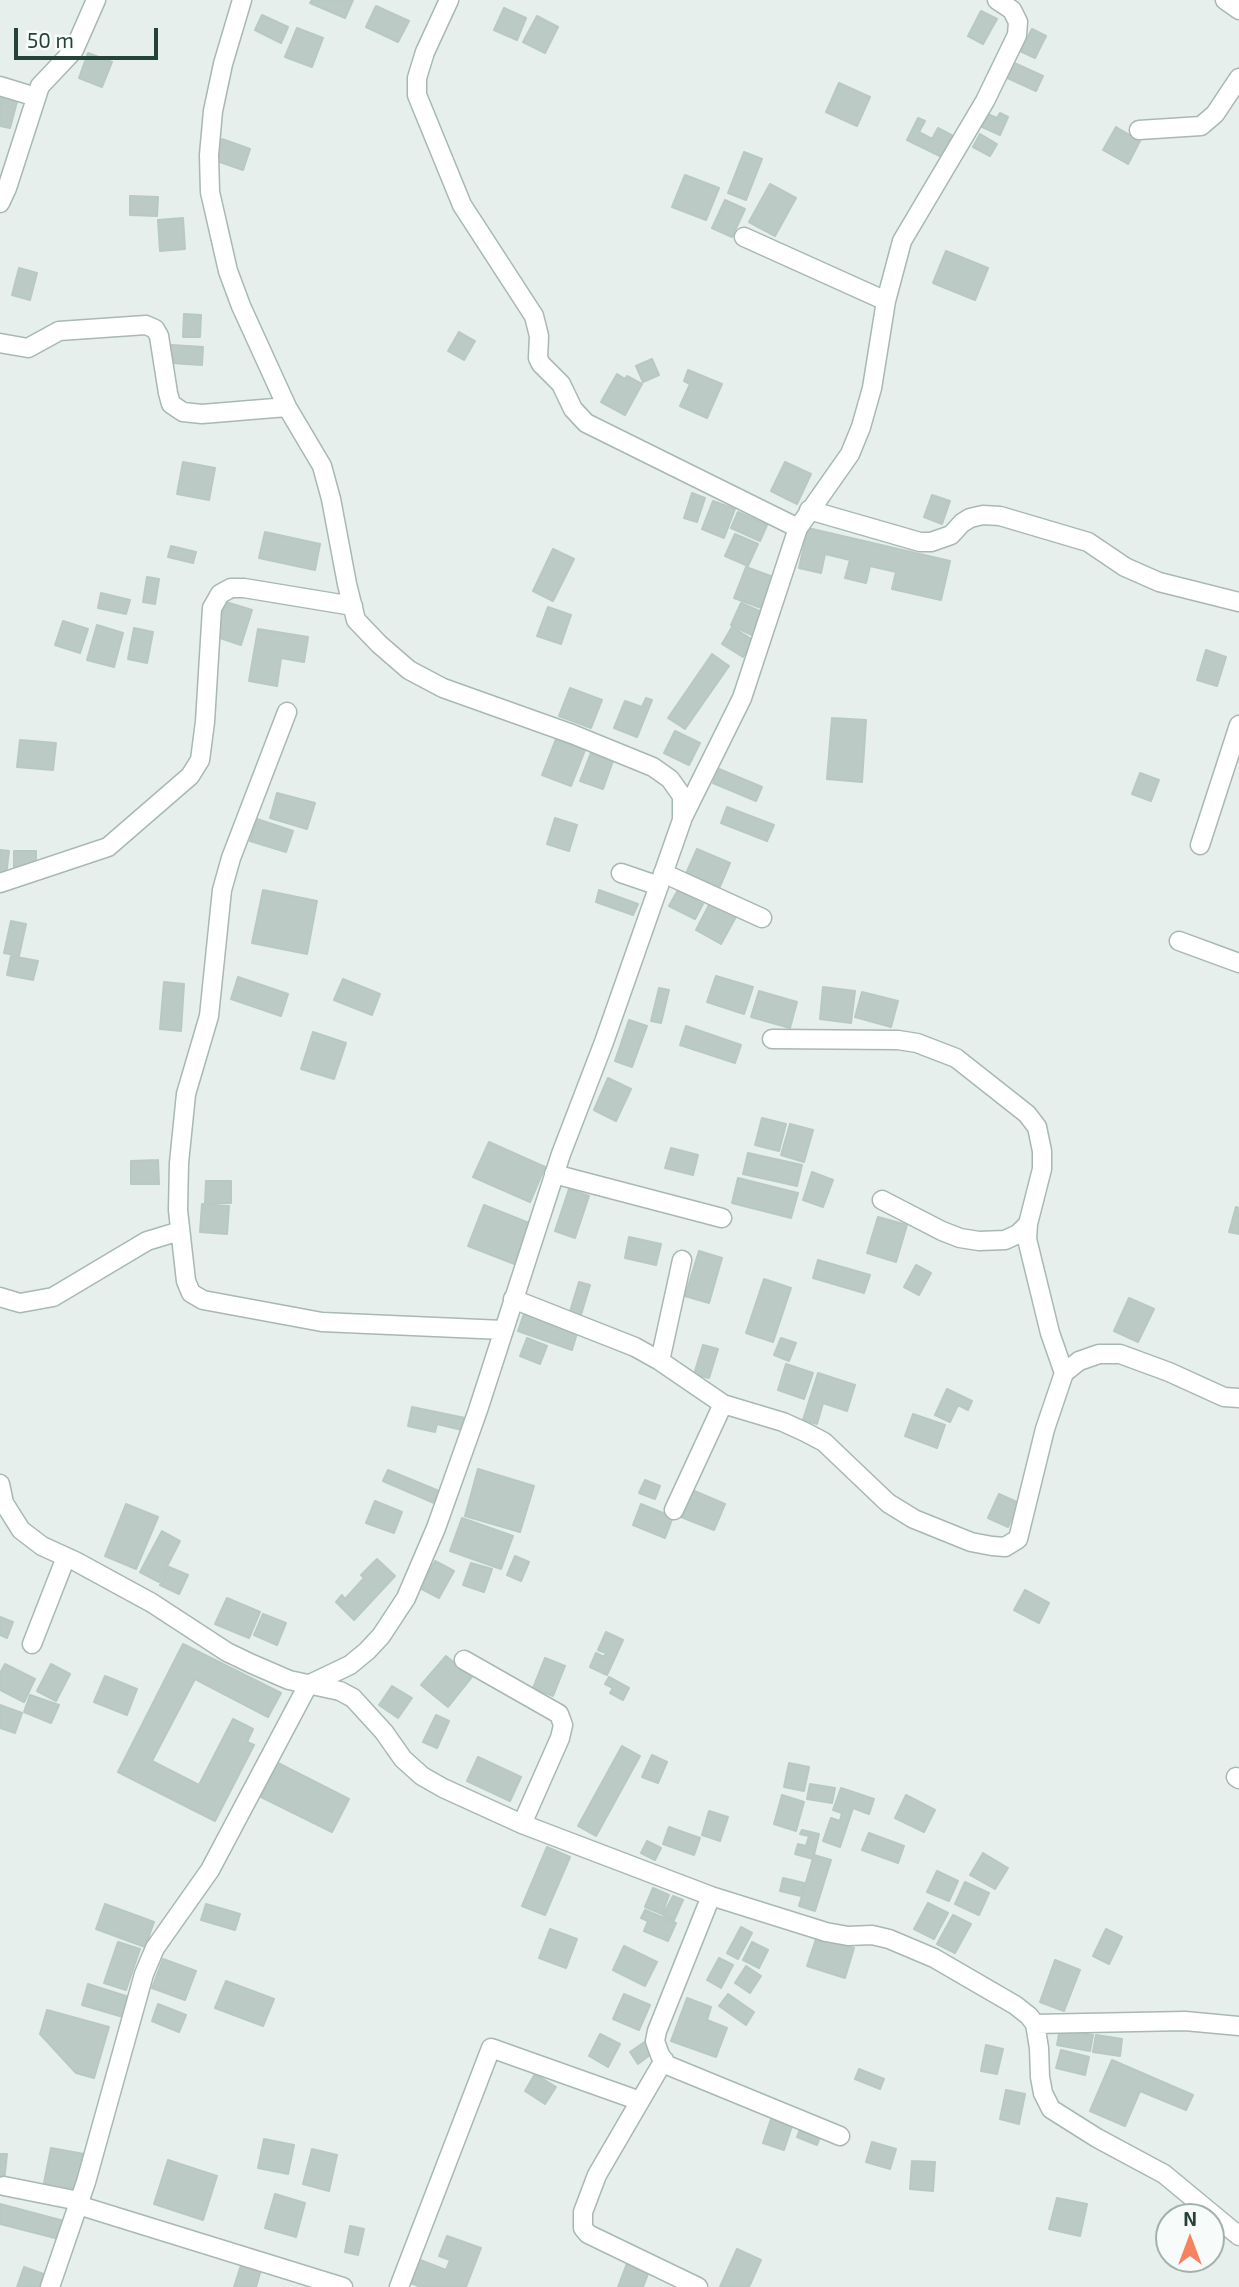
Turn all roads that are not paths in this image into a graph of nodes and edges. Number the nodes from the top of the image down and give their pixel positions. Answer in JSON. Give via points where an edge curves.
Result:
{"nodes":[{"id":1,"x":96,"y":0,"type":"edge"},
{"id":2,"x":242,"y":0,"type":"edge"},
{"id":3,"x":449,"y":0,"type":"edge"},
{"id":4,"x":997,"y":0,"type":"edge"},
{"id":5,"x":1225,"y":0,"type":"edge"},
{"id":6,"x":1239,"y":10,"type":"edge"},
{"id":7,"x":1239,"y":78,"type":"edge"},
{"id":8,"x":0,"y":86,"type":"edge"},
{"id":9,"x":36,"y":97,"type":"junction"},
{"id":10,"x":1139,"y":130,"type":"dead end"},
{"id":11,"x":0,"y":203,"type":"edge"},
{"id":12,"x":744,"y":237,"type":"dead end"},
{"id":13,"x":886,"y":301,"type":"junction"},
{"id":14,"x":0,"y":343,"type":"edge"},
{"id":15,"x":287,"y":407,"type":"junction"},
{"id":16,"x":809,"y":510,"type":"junction"},
{"id":17,"x":798,"y":528,"type":"junction"},
{"id":18,"x":1239,"y":602,"type":"edge"},
{"id":19,"x":353,"y":606,"type":"junction"},
{"id":20,"x":287,"y":712,"type":"dead end"},
{"id":21,"x":1239,"y":725,"type":"edge"},
{"id":22,"x":682,"y":820,"type":"junction"},
{"id":23,"x":1200,"y":845,"type":"dead end"},
{"id":24,"x":621,"y":873,"type":"dead end"},
{"id":25,"x":661,"y":879,"type":"junction"},
{"id":26,"x":0,"y":883,"type":"edge"},
{"id":27,"x":762,"y":918,"type":"dead end"},
{"id":28,"x":1179,"y":941,"type":"dead end"},
{"id":29,"x":1239,"y":963,"type":"edge"},
{"id":30,"x":772,"y":1039,"type":"dead end"},
{"id":31,"x":554,"y":1174,"type":"junction"},
{"id":32,"x":882,"y":1200,"type":"dead end"},
{"id":33,"x":722,"y":1218,"type":"dead end"},
{"id":34,"x":1028,"y":1224,"type":"junction"},
{"id":35,"x":180,"y":1231,"type":"junction"},
{"id":36,"x":681,"y":1260,"type":"dead end"},
{"id":37,"x":0,"y":1297,"type":"edge"},
{"id":38,"x":513,"y":1299,"type":"junction"},
{"id":39,"x":503,"y":1330,"type":"junction"},
{"id":40,"x":660,"y":1361,"type":"junction"},
{"id":41,"x":1064,"y":1373,"type":"junction"},
{"id":42,"x":1239,"y":1398,"type":"edge"},
{"id":43,"x":723,"y":1404,"type":"junction"},
{"id":44,"x":0,"y":1483,"type":"edge"},
{"id":45,"x":674,"y":1510,"type":"dead end"},
{"id":46,"x":66,"y":1557,"type":"junction"},
{"id":47,"x":32,"y":1644,"type":"dead end"},
{"id":48,"x":464,"y":1660,"type":"dead end"},
{"id":49,"x":308,"y":1685,"type":"junction"},
{"id":50,"x":522,"y":1824,"type":"junction"},
{"id":51,"x":711,"y":1896,"type":"junction"},
{"id":52,"x":1035,"y":2024,"type":"junction"},
{"id":53,"x":1239,"y":2026,"type":"edge"},
{"id":54,"x":664,"y":2060,"type":"junction"},
{"id":55,"x":640,"y":2102,"type":"junction"},
{"id":56,"x":840,"y":2136,"type":"dead end"},
{"id":57,"x":4,"y":2186,"type":"dead end"},
{"id":58,"x":79,"y":2203,"type":"junction"},
{"id":59,"x":1239,"y":2236,"type":"edge"},
{"id":60,"x":50,"y":2287,"type":"edge"},
{"id":61,"x":343,"y":2287,"type":"edge"},
{"id":62,"x":399,"y":2287,"type":"edge"},
{"id":63,"x":698,"y":2287,"type":"edge"}],
"edges":[{"from":1,"to":9,"type":"street","via":[[74,50],[40,86]]},
{"from":2,"to":15,"type":"street","via":[[213,111],[210,192],[232,282]]},
{"from":3,"to":17,"type":"street","via":[[425,52],[417,95],[463,205],[534,316],[541,364],[561,384],[586,423]]},
{"from":4,"to":13,"type":"street","via":[[1012,10],[1018,22],[1017,35],[985,101],[902,241]]},
{"from":5,"to":6,"type":"street"},
{"from":7,"to":10,"type":"street","via":[[1215,114],[1201,126]]},
{"from":8,"to":9,"type":"street"},
{"from":9,"to":11,"type":"street"},
{"from":12,"to":13,"type":"street"},
{"from":13,"to":16,"type":"street","via":[[861,427],[850,454]]},
{"from":14,"to":15,"type":"street","via":[[28,348],[59,331],[146,325],[159,336],[168,393],[172,404],[183,412]]},
{"from":15,"to":19,"type":"street","via":[[322,466]]},
{"from":16,"to":17,"type":"street"},
{"from":16,"to":18,"type":"street","via":[[920,542],[951,535],[970,518],[1000,516],[1088,542],[1125,567],[1159,582]]},
{"from":17,"to":22,"type":"street","via":[[742,698]]},
{"from":19,"to":22,"type":"street","via":[[356,620],[379,644],[410,670],[443,688],[653,767],[670,779],[681,796]]},
{"from":19,"to":26,"type":"street","via":[[244,588],[220,594],[212,608],[200,760],[190,776],[108,847]]},
{"from":20,"to":35,"type":"street","via":[[240,829],[222,890],[209,1016],[182,1122]]},
{"from":21,"to":23,"type":"street"},
{"from":22,"to":25,"type":"street"},
{"from":24,"to":25,"type":"street"},
{"from":25,"to":27,"type":"street"},
{"from":25,"to":31,"type":"street"},
{"from":28,"to":29,"type":"street"},
{"from":30,"to":34,"type":"street","via":[[898,1040],[956,1058],[1037,1127],[1042,1169]]},
{"from":31,"to":33,"type":"street"},
{"from":31,"to":38,"type":"street"},
{"from":32,"to":34,"type":"street","via":[[960,1238],[1005,1240]]},
{"from":34,"to":41,"type":"street","via":[[1030,1255]]},
{"from":35,"to":37,"type":"street","via":[[147,1241],[53,1297],[20,1303]]},
{"from":35,"to":39,"type":"street","via":[[186,1281],[191,1293],[203,1300],[322,1322]]},
{"from":36,"to":40,"type":"street"},
{"from":38,"to":39,"type":"street"},
{"from":38,"to":40,"type":"street"},
{"from":39,"to":49,"type":"street","via":[[436,1528],[406,1598],[367,1651],[350,1665]]},
{"from":40,"to":43,"type":"street"},
{"from":41,"to":42,"type":"street","via":[[1099,1354],[1120,1354],[1224,1397]]},
{"from":41,"to":43,"type":"street","via":[[1018,1539],[1005,1546],[971,1542],[914,1519],[888,1503],[824,1442],[783,1422]]},
{"from":43,"to":45,"type":"street"},
{"from":44,"to":46,"type":"street","via":[[4,1503],[21,1530]]},
{"from":46,"to":47,"type":"street"},
{"from":46,"to":49,"type":"street","via":[[228,1651]]},
{"from":48,"to":50,"type":"street","via":[[559,1714],[563,1725]]},
{"from":49,"to":50,"type":"street","via":[[353,1698],[422,1776]]},
{"from":49,"to":58,"type":"street","via":[[210,1870],[155,1948]]},
{"from":50,"to":51,"type":"street"},
{"from":51,"to":52,"type":"street","via":[[814,1929],[872,1935],[908,1946],[1015,2006]]},
{"from":51,"to":54,"type":"street","via":[[657,2031],[655,2041]]},
{"from":52,"to":53,"type":"street","via":[[1185,2021]]},
{"from":52,"to":59,"type":"street","via":[[1043,2093],[1051,2109],[1164,2174]]},
{"from":54,"to":55,"type":"street"},
{"from":54,"to":56,"type":"street"},
{"from":55,"to":62,"type":"street","via":[[491,2048]]},
{"from":55,"to":63,"type":"street","via":[[590,2190],[583,2228]]},
{"from":57,"to":58,"type":"street"},
{"from":58,"to":60,"type":"street"},
{"from":58,"to":61,"type":"street"}]}
